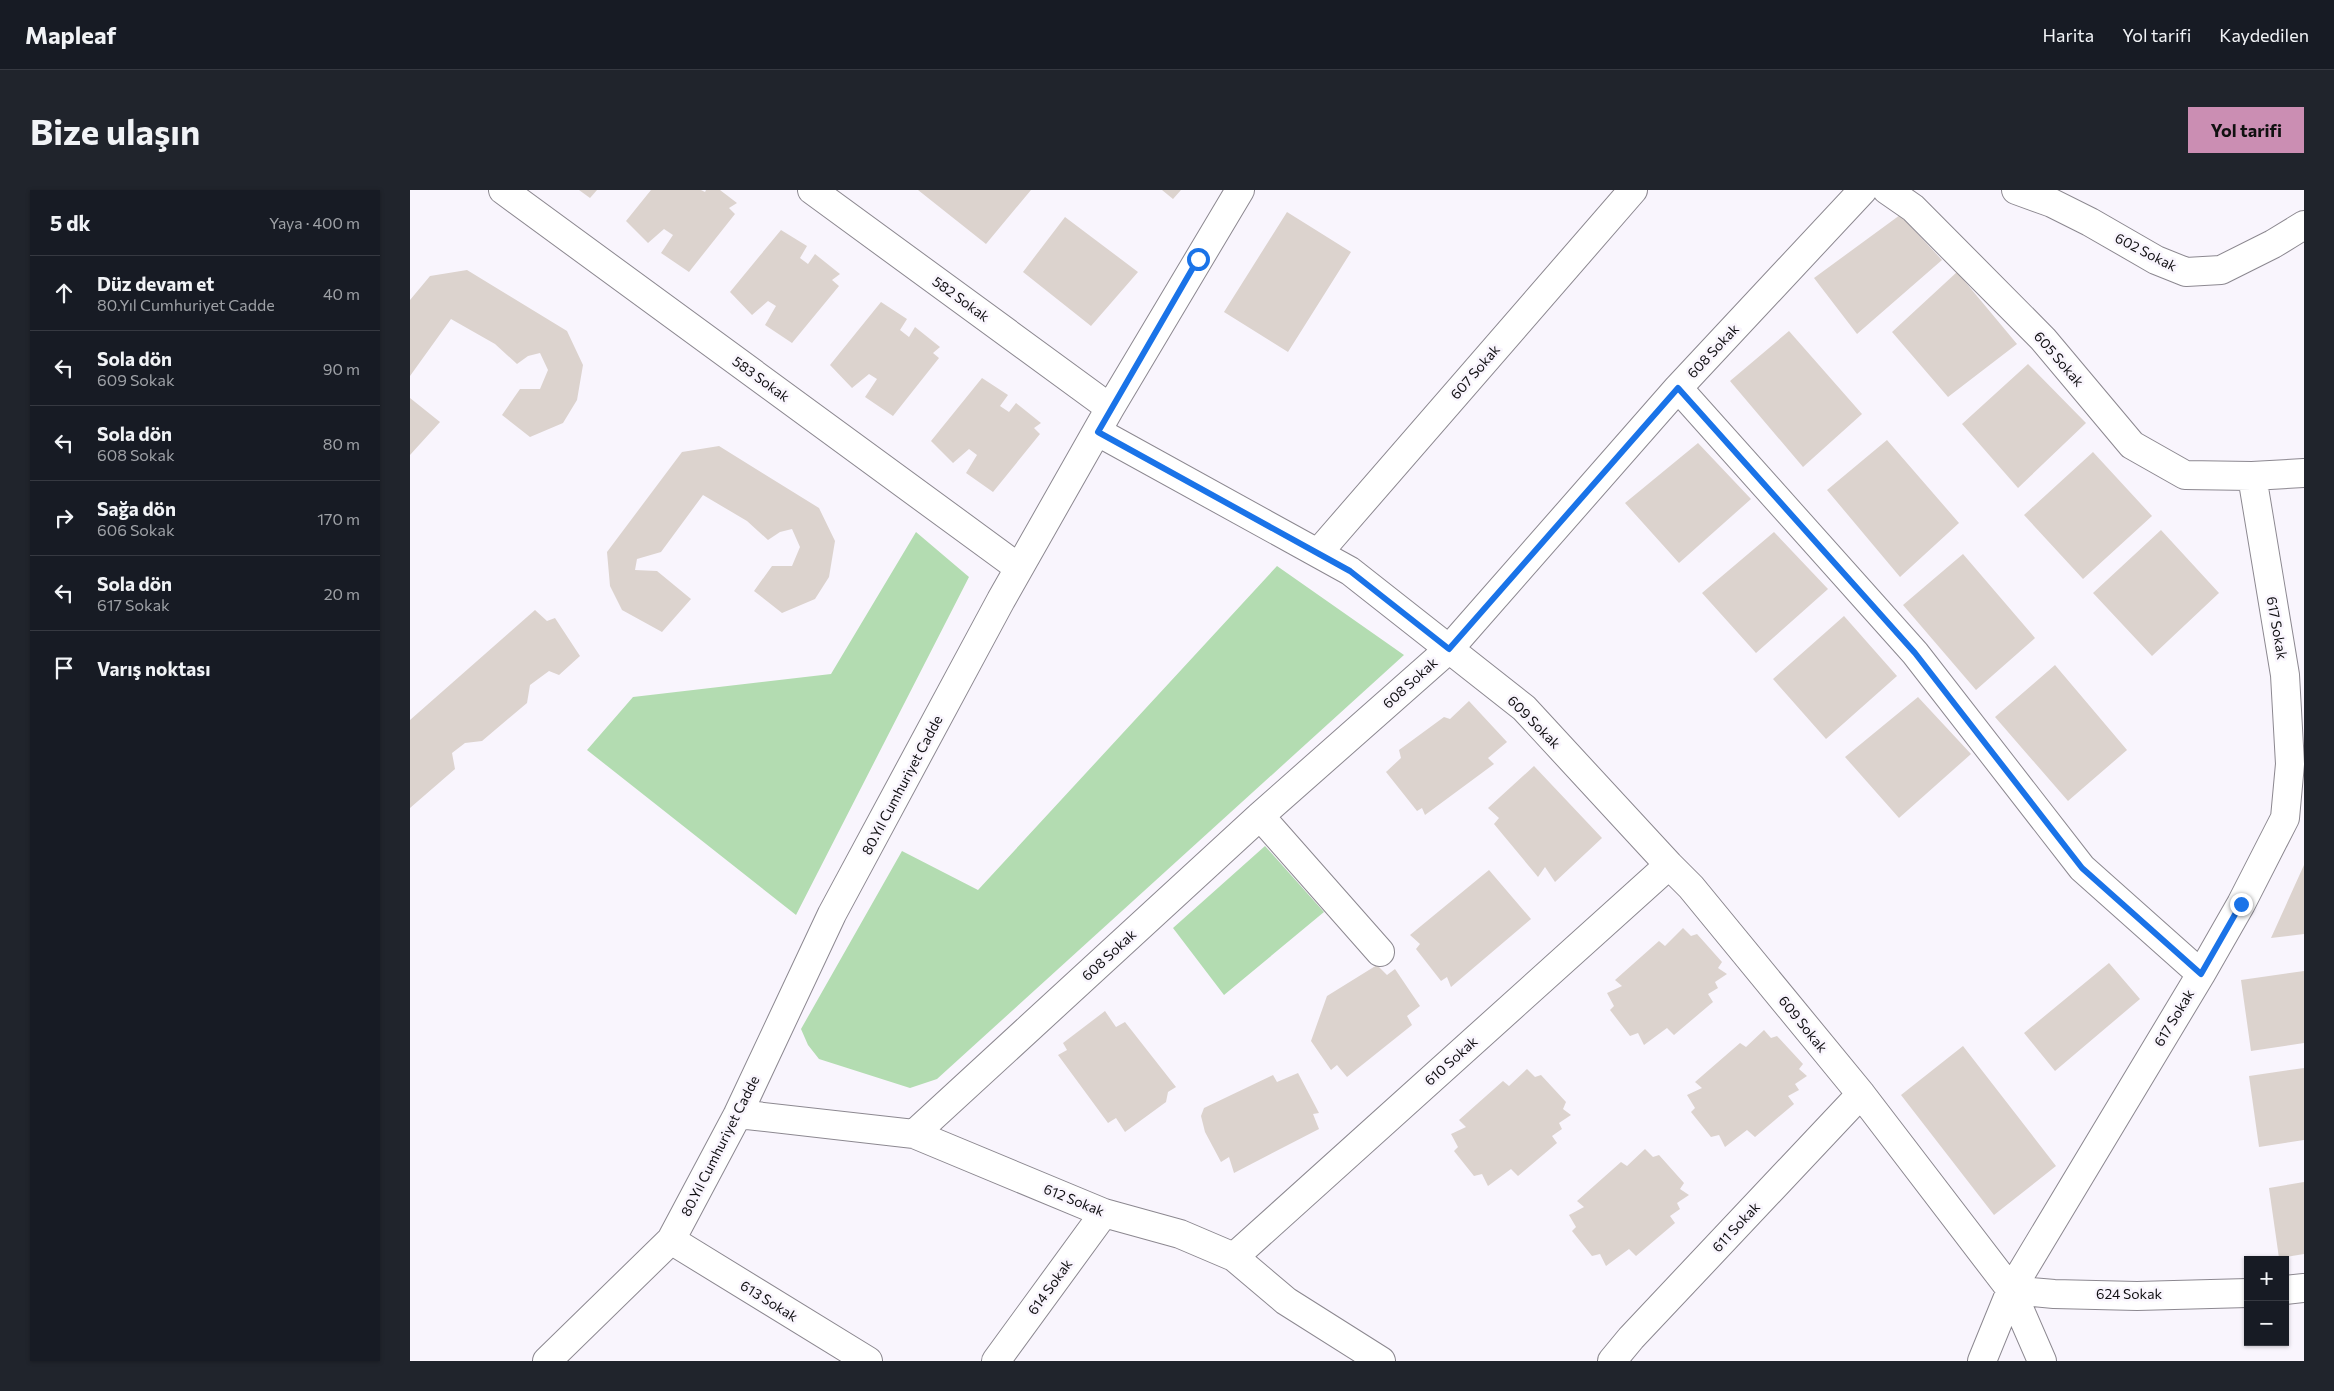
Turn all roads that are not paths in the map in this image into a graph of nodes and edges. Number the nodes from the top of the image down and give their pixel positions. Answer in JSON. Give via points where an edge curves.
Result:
{"nodes":[{"id":1,"x":503,"y":190,"type":"edge"},
{"id":2,"x":812,"y":190,"type":"edge"},
{"id":3,"x":1240,"y":190,"type":"edge"},
{"id":4,"x":1633,"y":190,"type":"edge"},
{"id":5,"x":1863,"y":190,"type":"edge"},
{"id":6,"x":1888,"y":190,"type":"edge"},
{"id":7,"x":2016,"y":190,"type":"edge"},
{"id":8,"x":2304,"y":225,"type":"edge"},
{"id":9,"x":1678,"y":388,"type":"junction"},
{"id":10,"x":1104,"y":420,"type":"junction"},
{"id":11,"x":2304,"y":473,"type":"edge"},
{"id":12,"x":2252,"y":476,"type":"junction"},
{"id":13,"x":1318,"y":553,"type":"junction"},
{"id":14,"x":1019,"y":568,"type":"junction"},
{"id":15,"x":1449,"y":649,"type":"junction"},
{"id":16,"x":1260,"y":816,"type":"junction"},
{"id":17,"x":1669,"y":866,"type":"junction"},
{"id":18,"x":1380,"y":952,"type":"dead end"},
{"id":19,"x":2201,"y":974,"type":"junction"},
{"id":20,"x":1862,"y":1094,"type":"junction"},
{"id":21,"x":738,"y":1114,"type":"junction"},
{"id":22,"x":914,"y":1134,"type":"junction"},
{"id":23,"x":1104,"y":1213,"type":"junction"},
{"id":24,"x":671,"y":1240,"type":"junction"},
{"id":25,"x":1234,"y":1257,"type":"junction"},
{"id":26,"x":2304,"y":1288,"type":"edge"},
{"id":27,"x":2011,"y":1290,"type":"junction"},
{"id":28,"x":2289,"y":1290,"type":"edge"},
{"id":29,"x":2244,"y":1293,"type":"edge"},
{"id":30,"x":547,"y":1361,"type":"edge"},
{"id":31,"x":868,"y":1361,"type":"edge"},
{"id":32,"x":996,"y":1361,"type":"edge"},
{"id":33,"x":1382,"y":1361,"type":"edge"},
{"id":34,"x":1612,"y":1361,"type":"edge"},
{"id":35,"x":1982,"y":1361,"type":"edge"},
{"id":36,"x":2042,"y":1361,"type":"edge"}],
"edges":[{"from":1,"to":14,"type":"street","name":"583 Sokak"},
{"from":2,"to":10,"type":"street","name":"582 Sokak"},
{"from":3,"to":10,"type":"street","name":"80.Yıl Cumhuriyet Cadde"},
{"from":4,"to":13,"type":"street","name":"607 Sokak"},
{"from":5,"to":9,"type":"street","name":"608 Sokak"},
{"from":6,"to":12,"type":"street","name":"605 Sokak","via":[[1913,208],[2043,339],[2132,444],[2185,475]]},
{"from":7,"to":8,"type":"street","name":"602 Sokak","via":[[2052,203],[2156,260],[2186,272],[2222,270]]},
{"from":9,"to":15,"type":"street","name":"608 Sokak"},
{"from":9,"to":19,"type":"street","via":[[1915,653],[2082,868]]},
{"from":10,"to":13,"type":"street","name":"609 Sokak"},
{"from":10,"to":14,"type":"street","name":"80.Yıl Cumhuriyet Cadde"},
{"from":11,"to":12,"type":"street","name":"605 Sokak"},
{"from":12,"to":19,"type":"street","name":"617 Sokak","via":[[2285,675],[2290,764],[2285,818]]},
{"from":13,"to":15,"type":"street","name":"609 Sokak","via":[[1350,571]]},
{"from":14,"to":21,"type":"street","name":"80.Yıl Cumhuriyet Cadde","via":[[832,914]]},
{"from":15,"to":16,"type":"street","name":"608 Sokak"},
{"from":15,"to":17,"type":"street","name":"609 Sokak","via":[[1524,708]]},
{"from":16,"to":18,"type":"street"},
{"from":16,"to":22,"type":"street","name":"608 Sokak"},
{"from":17,"to":20,"type":"street","name":"609 Sokak","via":[[1692,887]]},
{"from":17,"to":25,"type":"street","name":"610 Sokak"},
{"from":19,"to":27,"type":"street","name":"617 Sokak"},
{"from":20,"to":27,"type":"street","name":"609 Sokak"},
{"from":20,"to":34,"type":"street","name":"611 Sokak"},
{"from":21,"to":22,"type":"street","name":"612 Sokak"},
{"from":21,"to":24,"type":"street","name":"80.Yıl Cumhuriyet Cadde"},
{"from":22,"to":23,"type":"street","name":"612 Sokak"},
{"from":23,"to":25,"type":"street","name":"612 Sokak","via":[[1180,1234]]},
{"from":23,"to":32,"type":"street","name":"614 Sokak"},
{"from":24,"to":30,"type":"street","name":"80.Yıl Cumhuriyet Cadde"},
{"from":24,"to":31,"type":"street","name":"613 Sokak"},
{"from":25,"to":33,"type":"street","name":"612 Sokak","via":[[1286,1301]]},
{"from":26,"to":28,"type":"street"},
{"from":27,"to":29,"type":"street","name":"624 Sokak","via":[[2128,1295]]},
{"from":27,"to":35,"type":"street","name":"617 Sokak"},
{"from":27,"to":36,"type":"street"}]}
